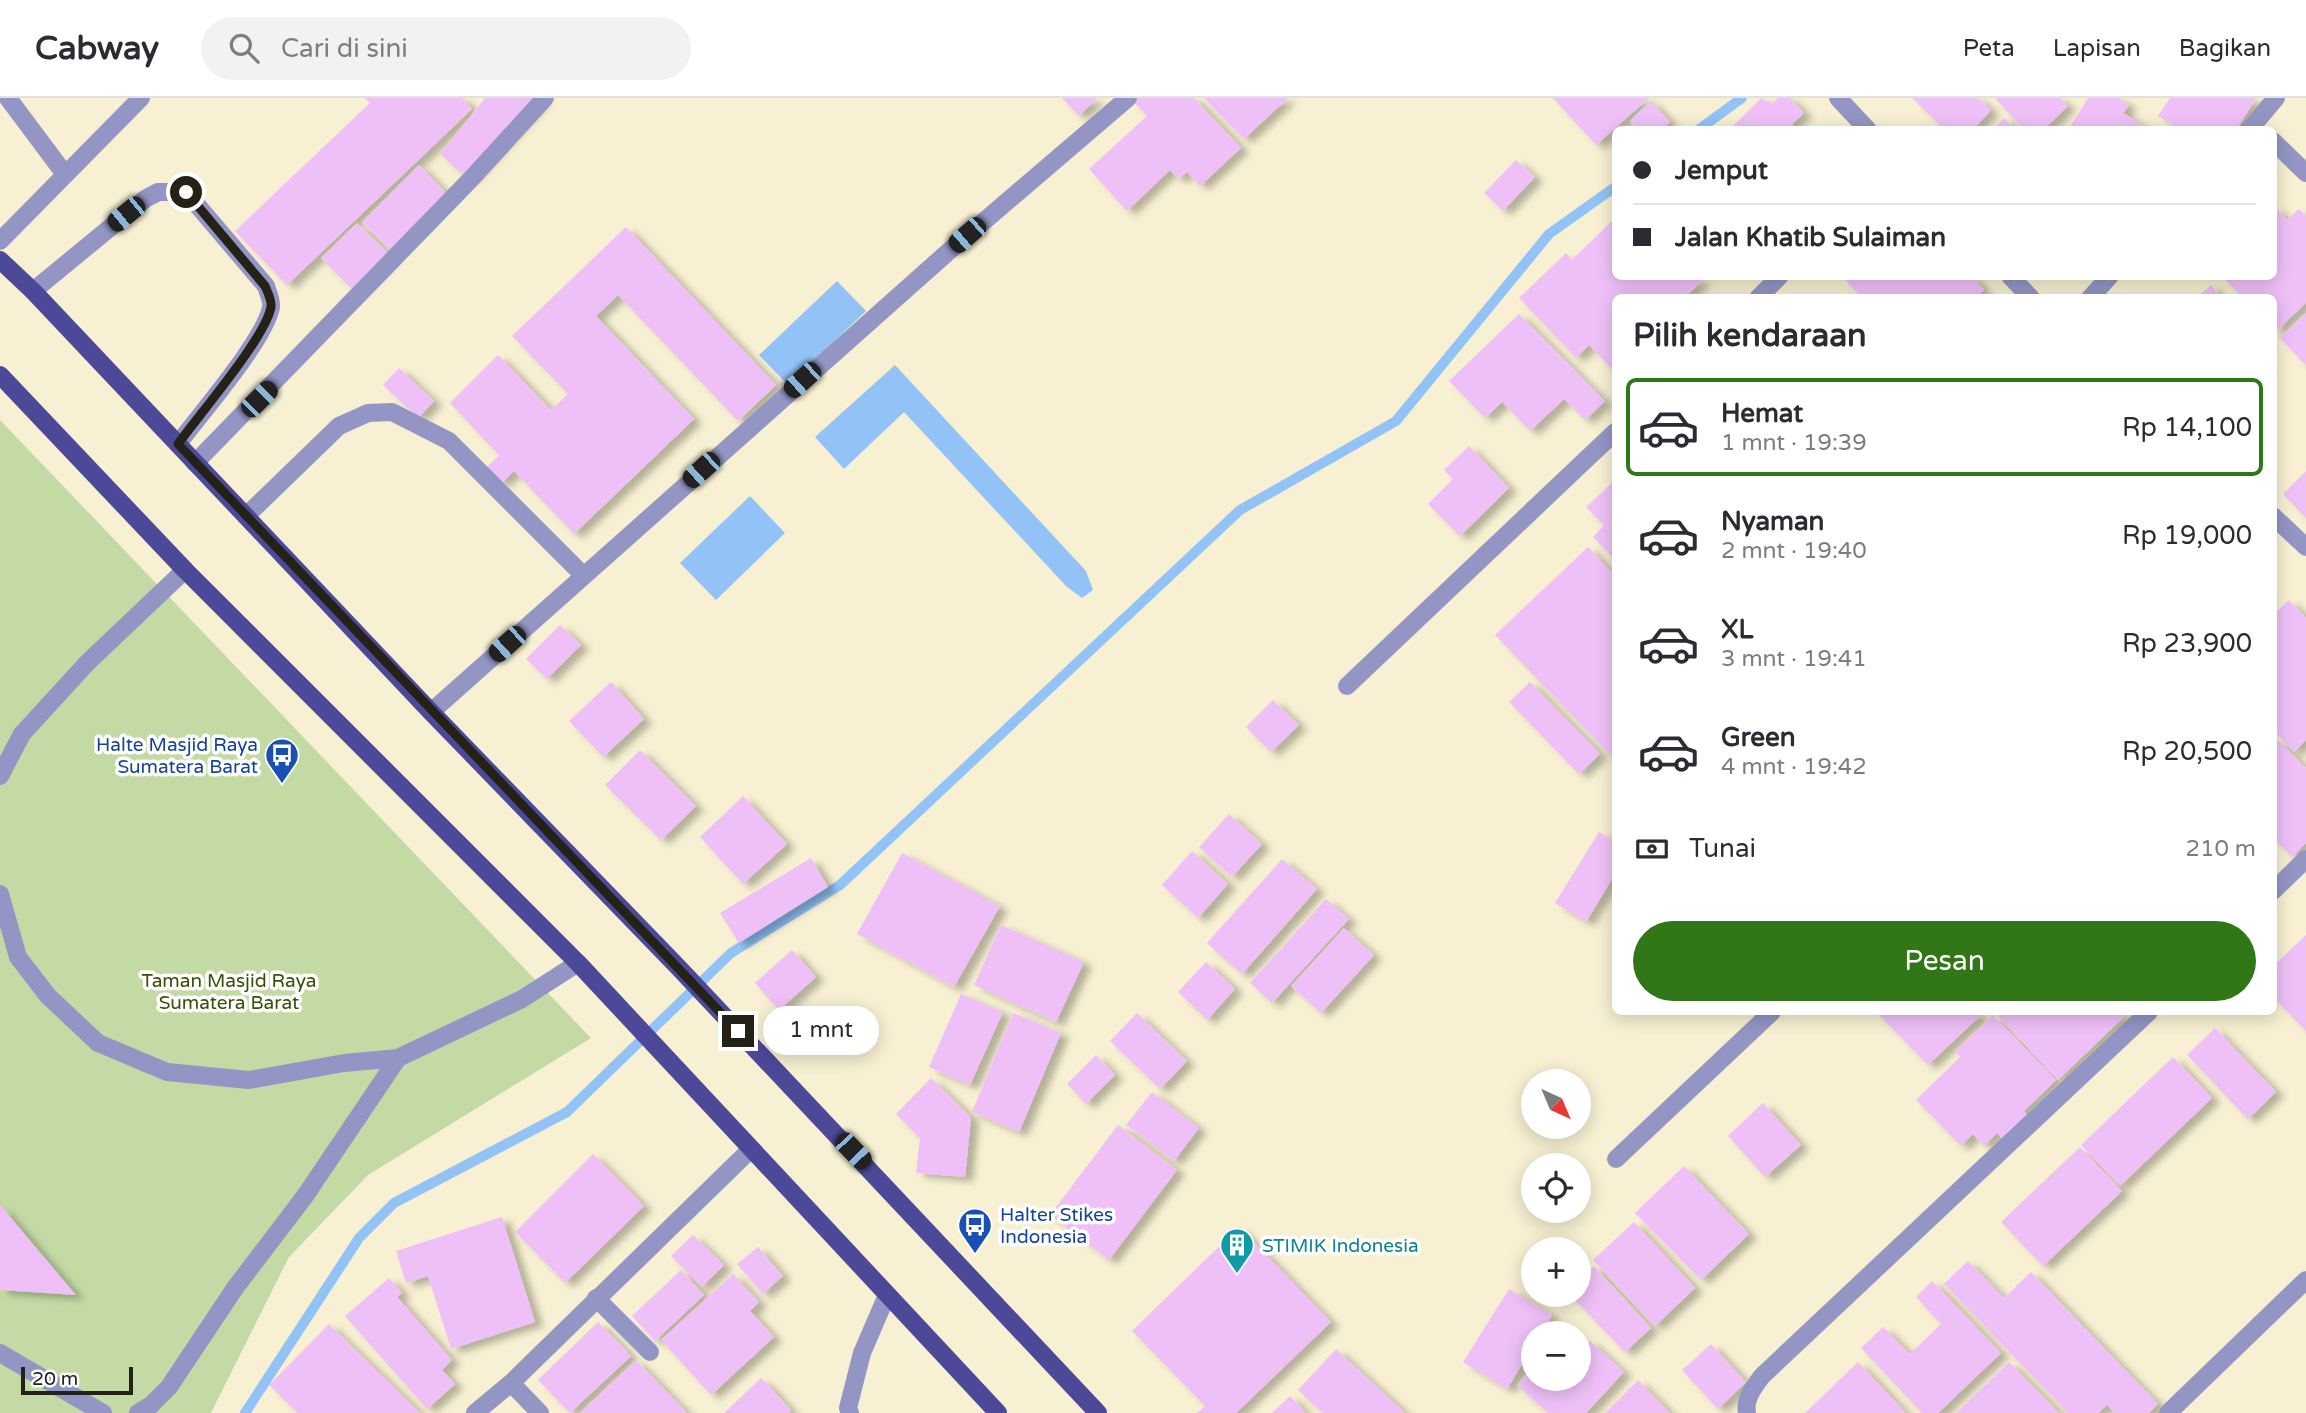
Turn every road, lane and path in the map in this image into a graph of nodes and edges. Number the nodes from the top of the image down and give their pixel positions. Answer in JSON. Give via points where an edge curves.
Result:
{"nodes":[{"id":1,"x":8,"y":98,"type":"edge"},
{"id":2,"x":141,"y":98,"type":"edge"},
{"id":3,"x":545,"y":98,"type":"edge"},
{"id":4,"x":1128,"y":98,"type":"edge"},
{"id":5,"x":1838,"y":98,"type":"edge"},
{"id":6,"x":2276,"y":98,"type":"edge"},
{"id":7,"x":1864,"y":126,"type":"edge"},
{"id":8,"x":2256,"y":126,"type":"edge"},
{"id":9,"x":2277,"y":145,"type":"edge"},
{"id":10,"x":64,"y":173,"type":"junction"},
{"id":11,"x":2306,"y":173,"type":"edge"},
{"id":12,"x":0,"y":241,"type":"edge"},
{"id":13,"x":0,"y":260,"type":"edge"},
{"id":14,"x":1776,"y":280,"type":"edge"},
{"id":15,"x":2014,"y":280,"type":"edge"},
{"id":16,"x":2106,"y":280,"type":"edge"},
{"id":17,"x":33,"y":291,"type":"junction"},
{"id":18,"x":1762,"y":294,"type":"edge"},
{"id":19,"x":2027,"y":294,"type":"edge"},
{"id":20,"x":2094,"y":294,"type":"edge"},
{"id":21,"x":0,"y":375,"type":"edge"},
{"id":22,"x":1612,"y":435,"type":"edge"},
{"id":23,"x":178,"y":444,"type":"junction"},
{"id":24,"x":195,"y":463,"type":"junction"},
{"id":25,"x":246,"y":516,"type":"junction"},
{"id":26,"x":2277,"y":525,"type":"edge"},
{"id":27,"x":2306,"y":547,"type":"edge"},
{"id":28,"x":185,"y":570,"type":"junction"},
{"id":29,"x":583,"y":575,"type":"junction"},
{"id":30,"x":1347,"y":685,"type":"dead end"},
{"id":31,"x":431,"y":712,"type":"junction"},
{"id":32,"x":0,"y":776,"type":"edge"},
{"id":33,"x":2306,"y":859,"type":"edge"},
{"id":34,"x":2277,"y":887,"type":"edge"},
{"id":35,"x":0,"y":894,"type":"edge"},
{"id":36,"x":578,"y":963,"type":"junction"},
{"id":37,"x":1769,"y":1015,"type":"edge"},
{"id":38,"x":2146,"y":1015,"type":"edge"},
{"id":39,"x":398,"y":1058,"type":"junction"},
{"id":40,"x":751,"y":1149,"type":"junction"},
{"id":41,"x":1616,"y":1159,"type":"dead end"},
{"id":42,"x":2306,"y":1280,"type":"edge"},
{"id":43,"x":887,"y":1295,"type":"junction"},
{"id":44,"x":596,"y":1298,"type":"junction"},
{"id":45,"x":650,"y":1352,"type":"dead end"},
{"id":46,"x":0,"y":1353,"type":"edge"},
{"id":47,"x":511,"y":1383,"type":"junction"},
{"id":48,"x":103,"y":1413,"type":"edge"},
{"id":49,"x":138,"y":1413,"type":"edge"},
{"id":50,"x":475,"y":1413,"type":"edge"},
{"id":51,"x":540,"y":1413,"type":"edge"},
{"id":52,"x":850,"y":1413,"type":"edge"},
{"id":53,"x":998,"y":1413,"type":"edge"},
{"id":54,"x":1098,"y":1413,"type":"edge"},
{"id":55,"x":1747,"y":1413,"type":"edge"},
{"id":56,"x":2168,"y":1413,"type":"edge"}],
"edges":[{"from":1,"to":10,"type":"street"},
{"from":2,"to":10,"type":"street"},
{"from":3,"to":24,"type":"street","via":[[453,199]]},
{"from":4,"to":29,"type":"street"},
{"from":5,"to":7,"type":"street"},
{"from":6,"to":8,"type":"street"},
{"from":9,"to":11,"type":"street"},
{"from":10,"to":12,"type":"street"},
{"from":13,"to":17,"type":"main road"},
{"from":14,"to":18,"type":"street"},
{"from":15,"to":19,"type":"street"},
{"from":16,"to":20,"type":"street"},
{"from":17,"to":23,"type":"main road"},
{"from":17,"to":23,"type":"street","via":[[145,199],[158,192],[186,192],[265,286],[272,305],[252,344]]},
{"from":21,"to":28,"type":"main road"},
{"from":22,"to":30,"type":"street"},
{"from":23,"to":24,"type":"main road"},
{"from":24,"to":25,"type":"main road"},
{"from":25,"to":29,"type":"street","via":[[339,426],[368,413],[392,412],[449,441]]},
{"from":25,"to":31,"type":"main road"},
{"from":26,"to":27,"type":"street"},
{"from":28,"to":32,"type":"street","via":[[87,663],[22,734]]},
{"from":28,"to":36,"type":"main road"},
{"from":29,"to":31,"type":"street"},
{"from":31,"to":54,"type":"main road"},
{"from":33,"to":34,"type":"street"},
{"from":35,"to":39,"type":"street","via":[[18,957],[48,996],[98,1043],[167,1072],[250,1080]]},
{"from":36,"to":39,"type":"street","via":[[522,999]]},
{"from":36,"to":40,"type":"main road"},
{"from":37,"to":41,"type":"street"},
{"from":38,"to":55,"type":"street","via":[[1762,1376],[1751,1390]]},
{"from":39,"to":49,"type":"street","via":[[169,1387]]},
{"from":40,"to":43,"type":"main road"},
{"from":40,"to":44,"type":"street"},
{"from":42,"to":56,"type":"street"},
{"from":43,"to":52,"type":"street","via":[[862,1353]]},
{"from":43,"to":53,"type":"main road"},
{"from":44,"to":45,"type":"street"},
{"from":44,"to":47,"type":"street"},
{"from":46,"to":48,"type":"street"},
{"from":47,"to":50,"type":"street"},
{"from":47,"to":51,"type":"street"}]}
